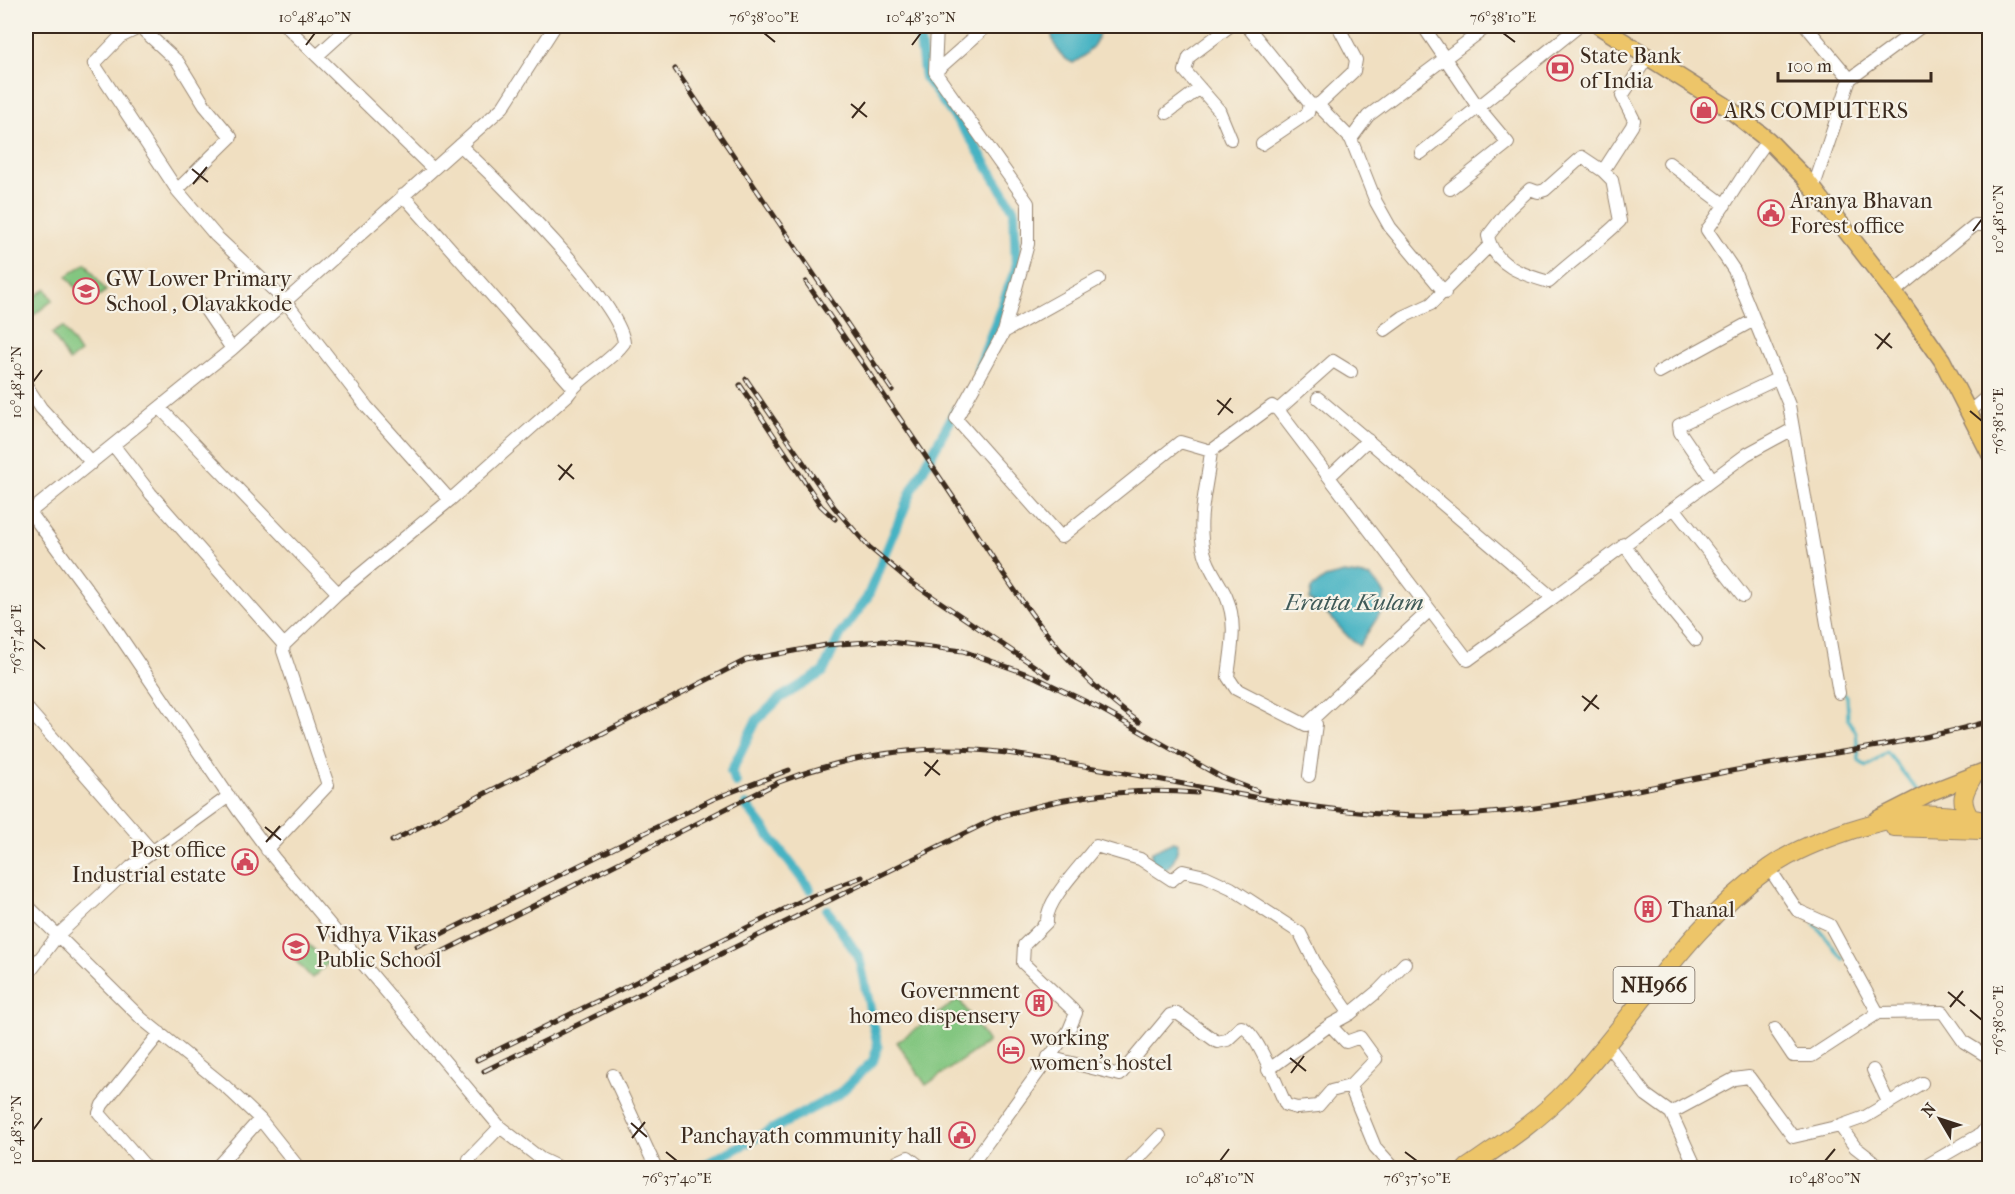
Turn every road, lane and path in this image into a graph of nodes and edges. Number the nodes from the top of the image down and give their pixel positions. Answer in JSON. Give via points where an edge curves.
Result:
{"nodes":[{"id":1,"x":141,"y":26,"type":"edge"},
{"id":2,"x":286,"y":26,"type":"edge"},
{"id":3,"x":350,"y":26,"type":"edge"},
{"id":4,"x":555,"y":26,"type":"edge"},
{"id":5,"x":937,"y":26,"type":"edge"},
{"id":6,"x":987,"y":26,"type":"edge"},
{"id":7,"x":1230,"y":26,"type":"edge"},
{"id":8,"x":1247,"y":26,"type":"edge"},
{"id":9,"x":1338,"y":26,"type":"edge"},
{"id":10,"x":1423,"y":26,"type":"edge"},
{"id":11,"x":1488,"y":26,"type":"edge"},
{"id":12,"x":1579,"y":26,"type":"edge"},
{"id":13,"x":1599,"y":26,"type":"edge"},
{"id":14,"x":1806,"y":26,"type":"edge"},
{"id":15,"x":1922,"y":26,"type":"edge"},
{"id":16,"x":317,"y":56,"type":"junction"},
{"id":17,"x":1647,"y":58,"type":"junction"},
{"id":18,"x":1444,"y":60,"type":"junction"},
{"id":19,"x":935,"y":72,"type":"junction"},
{"id":20,"x":1850,"y":79,"type":"junction"},
{"id":21,"x":1200,"y":88,"type":"junction"},
{"id":22,"x":1314,"y":104,"type":"junction"},
{"id":23,"x":1478,"y":107,"type":"junction"},
{"id":24,"x":1167,"y":113,"type":"dead end"},
{"id":25,"x":1231,"y":139,"type":"dead end"},
{"id":26,"x":1351,"y":139,"type":"junction"},
{"id":27,"x":1768,"y":140,"type":"junction"},
{"id":28,"x":1262,"y":144,"type":"dead end"},
{"id":29,"x":460,"y":145,"type":"junction"},
{"id":30,"x":1421,"y":153,"type":"dead end"},
{"id":31,"x":1669,"y":163,"type":"dead end"},
{"id":32,"x":433,"y":169,"type":"junction"},
{"id":33,"x":1603,"y":171,"type":"junction"},
{"id":34,"x":1450,"y":189,"type":"dead end"},
{"id":35,"x":1813,"y":189,"type":"junction"},
{"id":36,"x":177,"y":190,"type":"junction"},
{"id":37,"x":403,"y":195,"type":"junction"},
{"id":38,"x":1725,"y":206,"type":"junction"},
{"id":39,"x":1989,"y":225,"type":"edge"},
{"id":40,"x":1490,"y":245,"type":"junction"},
{"id":41,"x":1100,"y":279,"type":"dead end"},
{"id":42,"x":1894,"y":292,"type":"junction"},
{"id":43,"x":1445,"y":293,"type":"junction"},
{"id":44,"x":285,"y":301,"type":"junction"},
{"id":45,"x":201,"y":303,"type":"dead end"},
{"id":46,"x":1754,"y":320,"type":"junction"},
{"id":47,"x":1385,"y":330,"type":"dead end"},
{"id":48,"x":1004,"y":332,"type":"junction"},
{"id":49,"x":232,"y":349,"type":"junction"},
{"id":50,"x":1351,"y":372,"type":"dead end"},
{"id":51,"x":1659,"y":372,"type":"dead end"},
{"id":52,"x":1779,"y":378,"type":"junction"},
{"id":53,"x":26,"y":385,"type":"edge"},
{"id":54,"x":573,"y":387,"type":"junction"},
{"id":55,"x":1989,"y":394,"type":"edge"},
{"id":56,"x":1318,"y":398,"type":"dead end"},
{"id":57,"x":161,"y":409,"type":"junction"},
{"id":58,"x":1278,"y":410,"type":"junction"},
{"id":59,"x":1989,"y":410,"type":"edge"},
{"id":60,"x":1969,"y":412,"type":"junction"},
{"id":61,"x":1793,"y":429,"type":"junction"},
{"id":62,"x":1368,"y":440,"type":"junction"},
{"id":63,"x":114,"y":446,"type":"junction"},
{"id":64,"x":1211,"y":451,"type":"junction"},
{"id":65,"x":1989,"y":454,"type":"edge"},
{"id":66,"x":93,"y":463,"type":"junction"},
{"id":67,"x":1329,"y":477,"type":"junction"},
{"id":68,"x":1712,"y":479,"type":"junction"},
{"id":69,"x":450,"y":500,"type":"junction"},
{"id":70,"x":1674,"y":508,"type":"junction"},
{"id":71,"x":28,"y":514,"type":"edge"},
{"id":72,"x":1624,"y":544,"type":"junction"},
{"id":73,"x":338,"y":593,"type":"junction"},
{"id":74,"x":1743,"y":596,"type":"dead end"},
{"id":75,"x":1553,"y":598,"type":"junction"},
{"id":76,"x":1430,"y":610,"type":"junction"},
{"id":77,"x":1696,"y":640,"type":"dead end"},
{"id":78,"x":284,"y":645,"type":"junction"},
{"id":79,"x":1839,"y":693,"type":"dead end"},
{"id":80,"x":26,"y":707,"type":"edge"},
{"id":81,"x":1309,"y":723,"type":"junction"},
{"id":82,"x":1981,"y":773,"type":"edge"},
{"id":83,"x":1309,"y":776,"type":"dead end"},
{"id":84,"x":229,"y":796,"type":"junction"},
{"id":85,"x":1970,"y":818,"type":"junction"},
{"id":86,"x":1989,"y":822,"type":"edge"},
{"id":87,"x":1859,"y":828,"type":"junction"},
{"id":88,"x":1989,"y":831,"type":"edge"},
{"id":89,"x":267,"y":850,"type":"junction"},
{"id":90,"x":152,"y":851,"type":"junction"},
{"id":91,"x":1770,"y":867,"type":"junction"},
{"id":92,"x":26,"y":904,"type":"edge"},
{"id":93,"x":58,"y":935,"type":"junction"},
{"id":94,"x":1405,"y":963,"type":"dead end"},
{"id":95,"x":26,"y":977,"type":"edge"},
{"id":96,"x":1878,"y":1013,"type":"junction"},
{"id":97,"x":1350,"y":1014,"type":"junction"},
{"id":98,"x":1330,"y":1025,"type":"junction"},
{"id":99,"x":1775,"y":1029,"type":"dead end"},
{"id":100,"x":160,"y":1033,"type":"junction"},
{"id":101,"x":1606,"y":1043,"type":"junction"},
{"id":102,"x":1048,"y":1057,"type":"junction"},
{"id":103,"x":1989,"y":1058,"type":"edge"},
{"id":104,"x":1268,"y":1070,"type":"junction"},
{"id":105,"x":1873,"y":1070,"type":"dead end"},
{"id":106,"x":613,"y":1075,"type":"dead end"},
{"id":107,"x":1922,"y":1083,"type":"dead end"},
{"id":108,"x":1350,"y":1086,"type":"junction"},
{"id":109,"x":1889,"y":1104,"type":"junction"},
{"id":110,"x":1671,"y":1113,"type":"junction"},
{"id":111,"x":260,"y":1119,"type":"junction"},
{"id":112,"x":1989,"y":1122,"type":"edge"},
{"id":113,"x":1840,"y":1126,"type":"junction"},
{"id":114,"x":500,"y":1127,"type":"junction"},
{"id":115,"x":1160,"y":1136,"type":"dead end"},
{"id":116,"x":147,"y":1168,"type":"edge"},
{"id":117,"x":216,"y":1168,"type":"edge"},
{"id":118,"x":299,"y":1168,"type":"edge"},
{"id":119,"x":473,"y":1168,"type":"edge"},
{"id":120,"x":560,"y":1168,"type":"edge"},
{"id":121,"x":656,"y":1168,"type":"edge"},
{"id":122,"x":892,"y":1168,"type":"edge"},
{"id":123,"x":922,"y":1168,"type":"edge"},
{"id":124,"x":969,"y":1168,"type":"edge"},
{"id":125,"x":1129,"y":1168,"type":"edge"},
{"id":126,"x":1394,"y":1168,"type":"edge"},
{"id":127,"x":1467,"y":1168,"type":"edge"},
{"id":128,"x":1696,"y":1168,"type":"edge"},
{"id":129,"x":1882,"y":1168,"type":"edge"},
{"id":130,"x":1922,"y":1168,"type":"edge"}],
"edges":[{"from":1,"to":36,"type":"street","via":[[120,37],[94,64]]},
{"from":1,"to":36,"type":"street","via":[[178,62],[205,106],[231,137]]},
{"from":2,"to":16,"type":"street"},
{"from":3,"to":16,"type":"street"},
{"from":4,"to":29,"type":"street","via":[[504,107]]},
{"from":5,"to":19,"type":"street"},
{"from":6,"to":19,"type":"street"},
{"from":7,"to":21,"type":"street","via":[[1189,57],[1185,71]]},
{"from":8,"to":22,"type":"street"},
{"from":9,"to":22,"type":"street","via":[[1356,60],[1354,71]]},
{"from":10,"to":18,"type":"street"},
{"from":11,"to":18,"type":"street"},
{"from":12,"to":23,"type":"street"},
{"from":13,"to":17,"type":"main road"},
{"from":14,"to":20,"type":"street"},
{"from":15,"to":20,"type":"street"},
{"from":16,"to":32,"type":"street"},
{"from":17,"to":27,"type":"main road","via":[[1724,105]]},
{"from":17,"to":33,"type":"street","via":[[1622,96],[1634,120],[1632,126]]},
{"from":18,"to":23,"type":"street"},
{"from":18,"to":26,"type":"street","via":[[1368,116]]},
{"from":19,"to":48,"type":"street","via":[[1028,203],[1028,244]]},
{"from":20,"to":35,"type":"street"},
{"from":21,"to":24,"type":"street"},
{"from":21,"to":25,"type":"street","via":[[1219,110]]},
{"from":22,"to":26,"type":"street"},
{"from":22,"to":28,"type":"street","via":[[1308,113]]},
{"from":23,"to":30,"type":"street"},
{"from":23,"to":34,"type":"street","via":[[1508,143]]},
{"from":26,"to":43,"type":"street","via":[[1390,227]]},
{"from":27,"to":35,"type":"main road"},
{"from":27,"to":38,"type":"street"},
{"from":29,"to":32,"type":"street"},
{"from":29,"to":54,"type":"street","via":[[539,221],[624,334],[624,343],[614,357]]},
{"from":31,"to":38,"type":"street"},
{"from":32,"to":37,"type":"street"},
{"from":33,"to":40,"type":"street","via":[[1582,157],[1545,190],[1530,189],[1488,236]]},
{"from":33,"to":40,"type":"street","via":[[1612,180],[1620,220],[1550,282],[1514,272]]},
{"from":35,"to":42,"type":"main road"},
{"from":36,"to":44,"type":"street","via":[[216,236]]},
{"from":37,"to":44,"type":"street"},
{"from":37,"to":54,"type":"street"},
{"from":38,"to":46,"type":"street","via":[[1707,230],[1734,270]]},
{"from":39,"to":42,"type":"street","via":[[1975,225]]},
{"from":40,"to":43,"type":"street"},
{"from":41,"to":48,"type":"street"},
{"from":42,"to":60,"type":"main road","via":[[1942,360]]},
{"from":43,"to":47,"type":"street"},
{"from":44,"to":49,"type":"street"},
{"from":44,"to":69,"type":"street","via":[[367,407]]},
{"from":45,"to":49,"type":"street"},
{"from":46,"to":51,"type":"street"},
{"from":46,"to":52,"type":"street"},
{"from":48,"to":64,"type":"street","via":[[956,419],[1061,537],[1180,442]]},
{"from":49,"to":57,"type":"street"},
{"from":50,"to":58,"type":"street","via":[[1333,361]]},
{"from":52,"to":61,"type":"street"},
{"from":52,"to":68,"type":"street","via":[[1679,425]]},
{"from":53,"to":66,"type":"street","via":[[41,408]]},
{"from":54,"to":69,"type":"street"},
{"from":55,"to":60,"type":"street"},
{"from":56,"to":62,"type":"street"},
{"from":57,"to":63,"type":"street"},
{"from":57,"to":73,"type":"street"},
{"from":58,"to":64,"type":"street","via":[[1272,406]]},
{"from":58,"to":67,"type":"street"},
{"from":59,"to":60,"type":"street"},
{"from":60,"to":65,"type":"main road"},
{"from":61,"to":68,"type":"street"},
{"from":61,"to":79,"type":"street"},
{"from":62,"to":67,"type":"street"},
{"from":62,"to":75,"type":"street"},
{"from":63,"to":66,"type":"street"},
{"from":63,"to":78,"type":"street","via":[[151,494]]},
{"from":64,"to":81,"type":"street","via":[[1201,520],[1206,559],[1233,614],[1228,678],[1242,692]]},
{"from":66,"to":71,"type":"street"},
{"from":67,"to":76,"type":"street"},
{"from":68,"to":70,"type":"street"},
{"from":69,"to":73,"type":"street"},
{"from":70,"to":72,"type":"street"},
{"from":70,"to":74,"type":"street"},
{"from":71,"to":84,"type":"street","via":[[103,611]]},
{"from":72,"to":75,"type":"street"},
{"from":72,"to":77,"type":"street"},
{"from":73,"to":78,"type":"street"},
{"from":75,"to":76,"type":"street","via":[[1468,660]]},
{"from":76,"to":81,"type":"street"},
{"from":78,"to":89,"type":"street","via":[[328,785]]},
{"from":80,"to":90,"type":"street"},
{"from":81,"to":83,"type":"street","via":[[1316,724]]},
{"from":82,"to":85,"type":"highway","via":[[1963,792],[1961,801]]},
{"from":82,"to":87,"type":"main road","via":[[1931,792]]},
{"from":84,"to":89,"type":"street"},
{"from":84,"to":90,"type":"street"},
{"from":85,"to":86,"type":"highway","number":"NH966"},
{"from":85,"to":87,"type":"highway","number":"NH966","via":[[1919,813]]},
{"from":87,"to":88,"type":"highway","number":"NH966","via":[[1919,826]]},
{"from":87,"to":91,"type":"highway","number":"NH966","via":[[1818,841]]},
{"from":89,"to":114,"type":"street"},
{"from":90,"to":93,"type":"street"},
{"from":91,"to":96,"type":"street","via":[[1797,910],[1830,925]]},
{"from":91,"to":101,"type":"highway","number":"NH966","via":[[1707,924]]},
{"from":92,"to":93,"type":"street"},
{"from":93,"to":95,"type":"street"},
{"from":93,"to":100,"type":"street"},
{"from":94,"to":97,"type":"street"},
{"from":96,"to":99,"type":"street","via":[[1812,1056],[1792,1056]]},
{"from":96,"to":103,"type":"street","via":[[1943,1012],[1964,1042]]},
{"from":97,"to":98,"type":"street"},
{"from":97,"to":102,"type":"street","via":[[1317,967],[1300,933],[1273,915],[1205,876],[1183,871],[1172,880],[1140,859],[1096,846],[1054,900],[1046,913],[1047,922],[1024,945],[1023,963],[1076,1013],[1069,1030]]},
{"from":98,"to":104,"type":"street"},
{"from":98,"to":108,"type":"street","via":[[1346,1042],[1360,1037],[1376,1059]]},
{"from":100,"to":111,"type":"street"},
{"from":100,"to":116,"type":"street","via":[[99,1113]]},
{"from":101,"to":110,"type":"street","via":[[1646,1095]]},
{"from":101,"to":127,"type":"highway","number":"NH966","via":[[1567,1090],[1530,1124]]},
{"from":102,"to":104,"type":"street","via":[[1120,1075],[1170,1015],[1178,1013],[1217,1042],[1245,1027],[1264,1054]]},
{"from":102,"to":124,"type":"street"},
{"from":104,"to":108,"type":"street","via":[[1286,1105],[1297,1108],[1318,1107],[1331,1091]]},
{"from":105,"to":109,"type":"street"},
{"from":106,"to":121,"type":"street"},
{"from":107,"to":109,"type":"street"},
{"from":108,"to":126,"type":"street","via":[[1375,1147]]},
{"from":109,"to":113,"type":"street"},
{"from":110,"to":113,"type":"street","via":[[1734,1079],[1749,1077],[1794,1137]]},
{"from":110,"to":128,"type":"street"},
{"from":111,"to":117,"type":"street"},
{"from":111,"to":118,"type":"street"},
{"from":112,"to":130,"type":"street","via":[[1982,1134]]},
{"from":113,"to":129,"type":"street","via":[[1855,1147]]},
{"from":114,"to":119,"type":"street","via":[[469,1159]]},
{"from":114,"to":120,"type":"street","via":[[541,1159]]},
{"from":115,"to":125,"type":"street"},
{"from":122,"to":123,"type":"street","via":[[908,1157]]}]}
